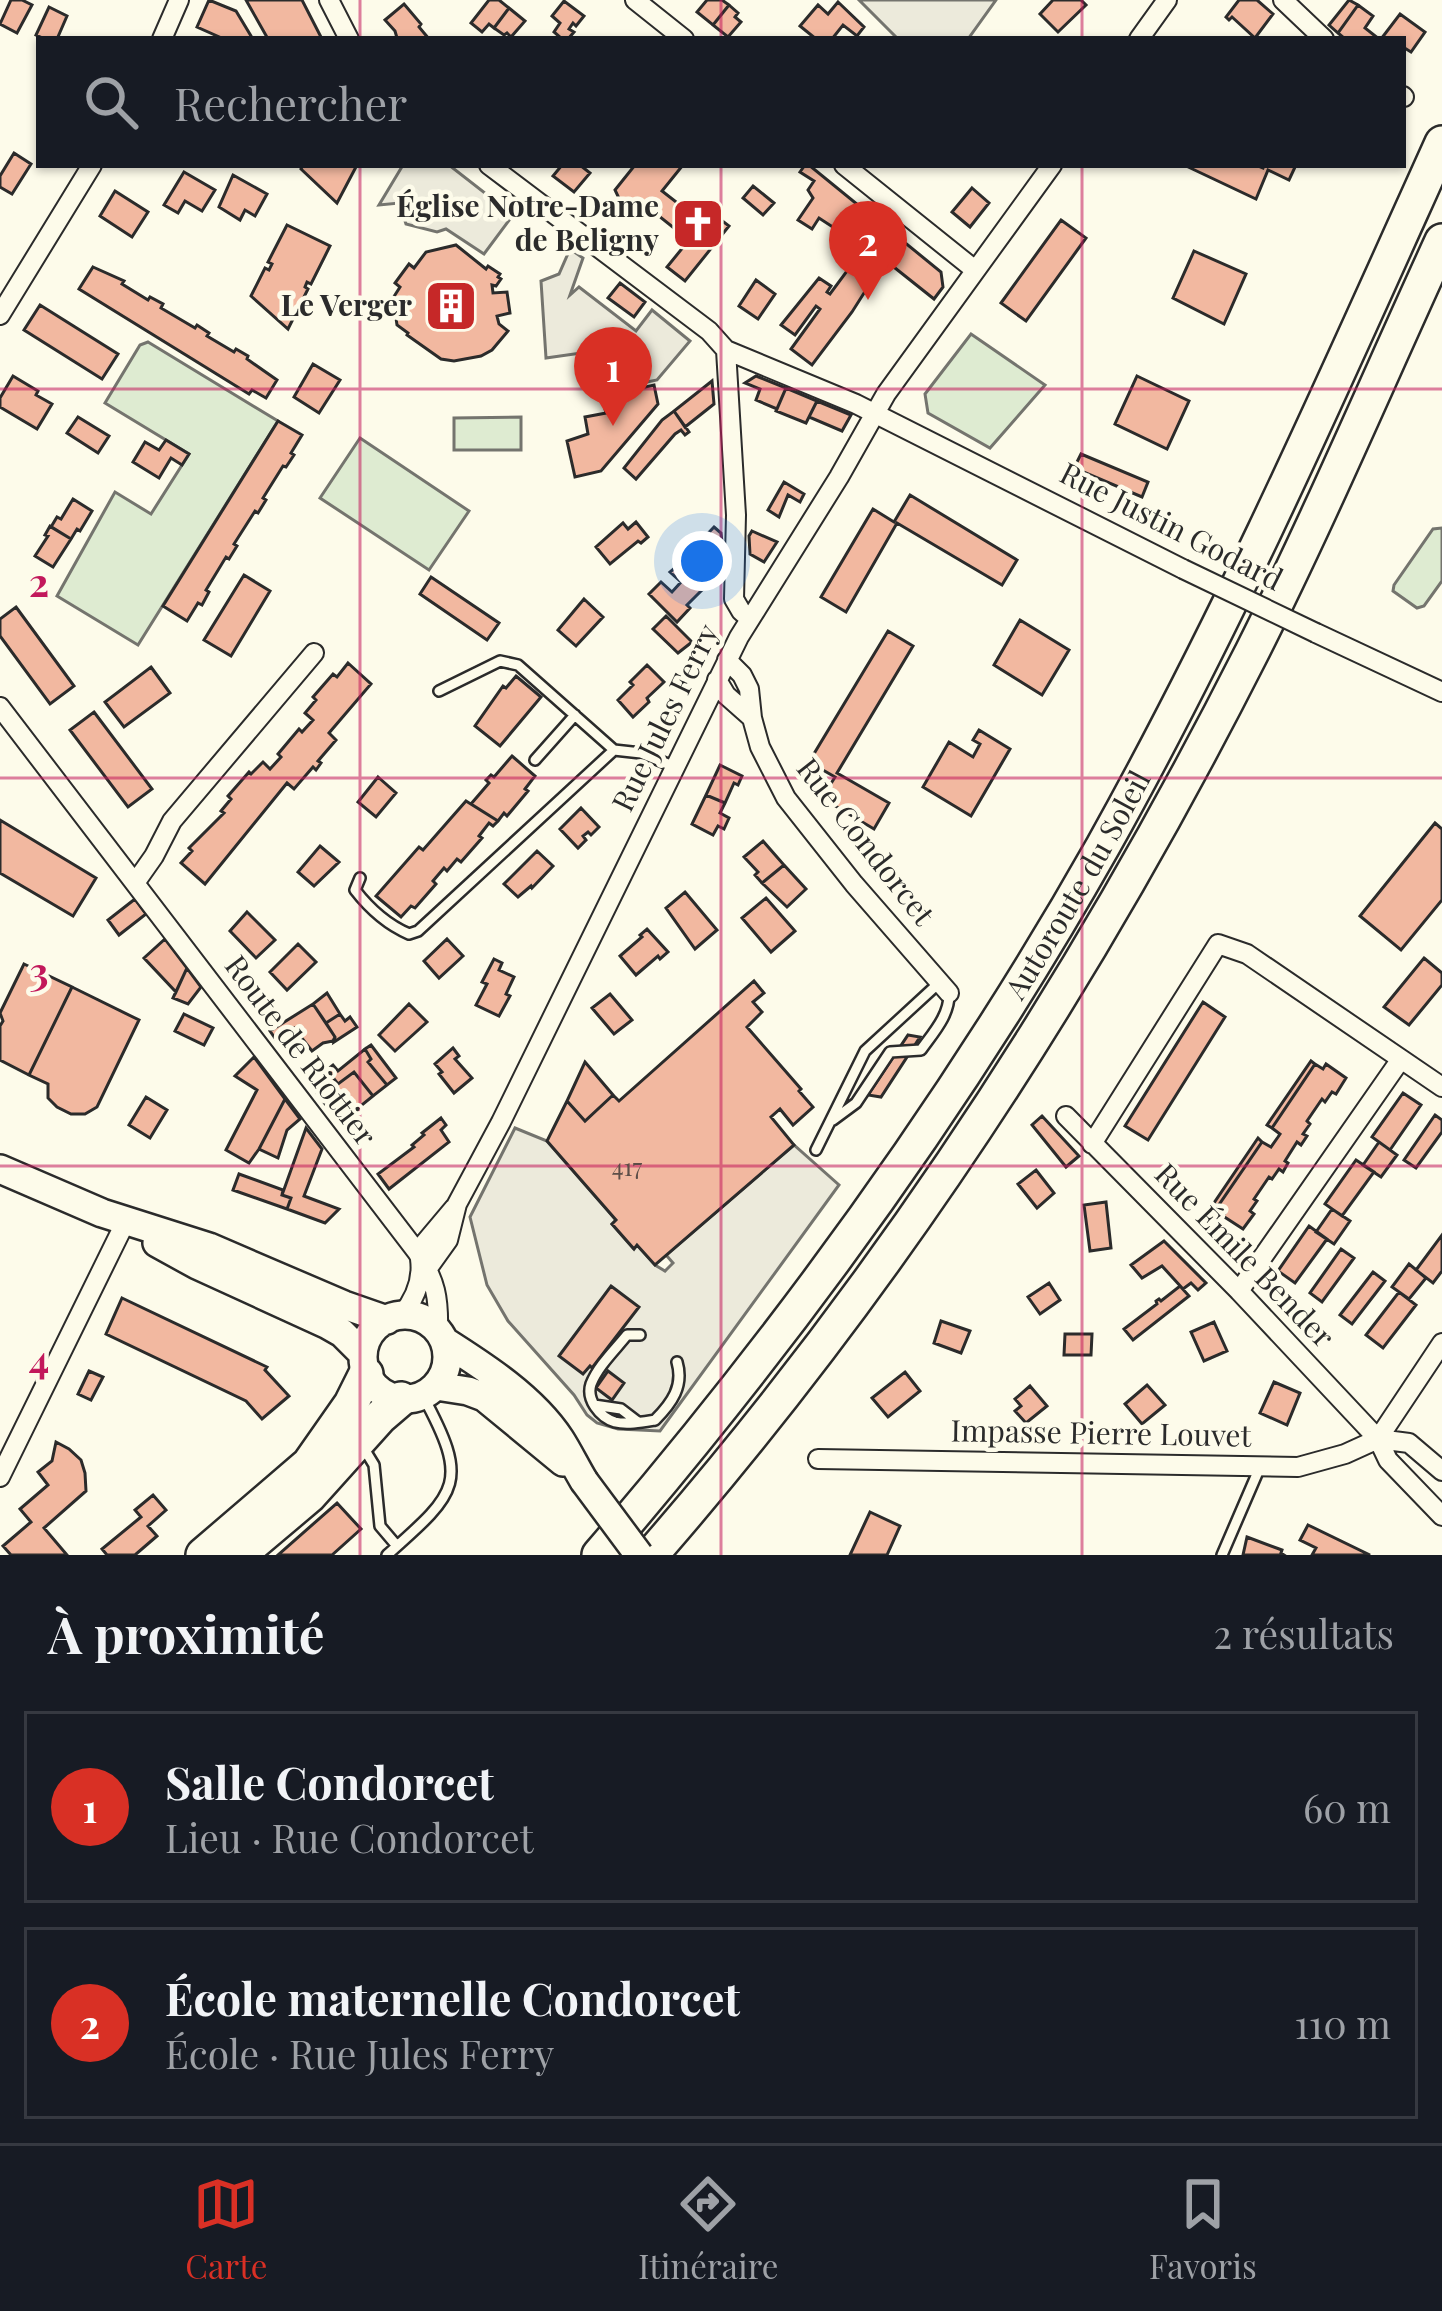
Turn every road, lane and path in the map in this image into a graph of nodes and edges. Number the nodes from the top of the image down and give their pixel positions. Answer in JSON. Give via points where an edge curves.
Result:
{"nodes":[{"id":1,"x":178,"y":0,"type":"edge"},
{"id":2,"x":329,"y":0,"type":"edge"},
{"id":3,"x":635,"y":0,"type":"edge"},
{"id":4,"x":1166,"y":0,"type":"edge"},
{"id":5,"x":1283,"y":0,"type":"edge"},
{"id":6,"x":163,"y":36,"type":"edge"},
{"id":7,"x":348,"y":36,"type":"edge"},
{"id":8,"x":680,"y":36,"type":"edge"},
{"id":9,"x":1141,"y":36,"type":"edge"},
{"id":10,"x":1321,"y":36,"type":"edge"},
{"id":11,"x":1442,"y":143,"type":"edge"},
{"id":12,"x":90,"y":168,"type":"edge"},
{"id":13,"x":493,"y":168,"type":"edge"},
{"id":14,"x":848,"y":168,"type":"edge"},
{"id":15,"x":1050,"y":168,"type":"edge"},
{"id":16,"x":1442,"y":241,"type":"edge"},
{"id":17,"x":975,"y":270,"type":"junction"},
{"id":18,"x":0,"y":315,"type":"edge"},
{"id":19,"x":725,"y":350,"type":"junction"},
{"id":20,"x":874,"y":413,"type":"junction"},
{"id":21,"x":750,"y":619,"type":"junction"},
{"id":22,"x":314,"y":653,"type":"dead end"},
{"id":23,"x":728,"y":660,"type":"junction"},
{"id":24,"x":717,"y":680,"type":"junction"},
{"id":25,"x":439,"y":691,"type":"dead end"},
{"id":26,"x":1442,"y":692,"type":"edge"},
{"id":27,"x":0,"y":706,"type":"edge"},
{"id":28,"x":575,"y":715,"type":"junction"},
{"id":29,"x":752,"y":718,"type":"junction"},
{"id":30,"x":614,"y":750,"type":"junction"},
{"id":31,"x":535,"y":760,"type":"dead end"},
{"id":32,"x":675,"y":767,"type":"junction"},
{"id":33,"x":360,"y":878,"type":"dead end"},
{"id":34,"x":135,"y":884,"type":"junction"},
{"id":35,"x":945,"y":987,"type":"junction"},
{"id":36,"x":1401,"y":1059,"type":"junction"},
{"id":37,"x":1442,"y":1087,"type":"edge"},
{"id":38,"x":1066,"y":1116,"type":"dead end"},
{"id":39,"x":829,"y":1123,"type":"junction"},
{"id":40,"x":1092,"y":1144,"type":"junction"},
{"id":41,"x":815,"y":1150,"type":"dead end"},
{"id":42,"x":0,"y":1169,"type":"edge"},
{"id":43,"x":113,"y":1219,"type":"junction"},
{"id":44,"x":421,"y":1258,"type":"junction"},
{"id":45,"x":1239,"y":1291,"type":"junction"},
{"id":46,"x":394,"y":1318,"type":"junction"},
{"id":47,"x":640,"y":1335,"type":"dead end"},
{"id":48,"x":441,"y":1336,"type":"junction"},
{"id":49,"x":1442,"y":1343,"type":"edge"},
{"id":50,"x":677,"y":1362,"type":"dead end"},
{"id":51,"x":365,"y":1364,"type":"junction"},
{"id":52,"x":420,"y":1394,"type":"junction"},
{"id":53,"x":1378,"y":1439,"type":"junction"},
{"id":54,"x":360,"y":1441,"type":"junction"},
{"id":55,"x":818,"y":1459,"type":"dead end"},
{"id":56,"x":1260,"y":1467,"type":"junction"},
{"id":57,"x":1442,"y":1471,"type":"edge"},
{"id":58,"x":0,"y":1477,"type":"edge"},
{"id":59,"x":583,"y":1480,"type":"junction"},
{"id":60,"x":1442,"y":1516,"type":"edge"},
{"id":61,"x":397,"y":1546,"type":"junction"},
{"id":62,"x":203,"y":1555,"type":"edge"},
{"id":63,"x":239,"y":1555,"type":"edge"},
{"id":64,"x":387,"y":1555,"type":"edge"},
{"id":65,"x":599,"y":1555,"type":"edge"},
{"id":66,"x":638,"y":1555,"type":"edge"},
{"id":67,"x":655,"y":1555,"type":"edge"},
{"id":68,"x":1222,"y":1555,"type":"edge"}],
"edges":[{"from":1,"to":6,"type":"street"},
{"from":2,"to":7,"type":"street"},
{"from":3,"to":8,"type":"street"},
{"from":4,"to":9,"type":"street"},
{"from":5,"to":10,"type":"street"},
{"from":11,"to":65,"type":"highway","name":"Autoroute du Soleil","via":[[1223,616],[1065,911],[896,1174]]},
{"from":12,"to":18,"type":"street"},
{"from":13,"to":19,"type":"street"},
{"from":14,"to":17,"type":"street"},
{"from":15,"to":17,"type":"street","name":"Rue Jules Ferry"},
{"from":16,"to":67,"type":"highway","name":"Autoroute du Soleil","via":[[1252,651],[1122,894],[941,1181],[825,1343]]},
{"from":17,"to":20,"type":"street","name":"Rue Jules Ferry"},
{"from":19,"to":20,"type":"street"},
{"from":19,"to":21,"type":"street","via":[[734,599]]},
{"from":20,"to":21,"type":"street","name":"Rue Jules Ferry"},
{"from":20,"to":26,"type":"street","name":"Rue Justin Godard","bridge":true},
{"from":21,"to":23,"type":"street","name":"Rue Jules Ferry"},
{"from":22,"to":34,"type":"street","via":[[172,821]]},
{"from":23,"to":24,"type":"street","name":"Rue Jules Ferry"},
{"from":23,"to":29,"type":"street","name":"Rue Condorcet","via":[[749,688]]},
{"from":24,"to":29,"type":"street","name":"Rue Condorcet"},
{"from":24,"to":32,"type":"street","name":"Rue Jules Ferry"},
{"from":25,"to":28,"type":"lane","via":[[507,662]]},
{"from":27,"to":34,"type":"street","name":"Route de Riottier"},
{"from":28,"to":30,"type":"lane"},
{"from":28,"to":31,"type":"lane"},
{"from":29,"to":35,"type":"street","name":"Rue Condorcet","via":[[796,813]]},
{"from":30,"to":32,"type":"lane"},
{"from":30,"to":33,"type":"lane","via":[[418,932],[396,928],[361,897]]},
{"from":32,"to":44,"type":"street","name":"Rue Jules Ferry","via":[[457,1204],[448,1240]]},
{"from":34,"to":44,"type":"street","name":"Route de Riottier"},
{"from":35,"to":39,"type":"lane","via":[[865,1052]]},
{"from":35,"to":39,"type":"lane","via":[[950,1002],[921,1050],[890,1052],[856,1103]]},
{"from":36,"to":37,"type":"street"},
{"from":36,"to":40,"type":"street","via":[[1247,954],[1218,944]]},
{"from":36,"to":45,"type":"street"},
{"from":38,"to":40,"type":"street","name":"Rue Émile Bender"},
{"from":39,"to":41,"type":"lane"},
{"from":40,"to":45,"type":"street","name":"Rue Émile Bender"},
{"from":42,"to":43,"type":"main road"},
{"from":43,"to":46,"type":"main road"},
{"from":43,"to":51,"type":"main road","via":[[342,1333]]},
{"from":43,"to":58,"type":"street"},
{"from":44,"to":46,"type":"street","via":[[413,1299]]},
{"from":44,"to":48,"type":"street","name":"Route de Riottier","via":[[435,1282]]},
{"from":45,"to":53,"type":"street","name":"Rue Émile Bender"},
{"from":46,"to":48,"type":"main road","via":[[422,1319]]},
{"from":46,"to":51,"type":"main road","via":[[370,1334]]},
{"from":47,"to":50,"type":"lane","via":[[627,1335],[590,1387],[593,1405],[616,1422],[655,1420],[676,1393]]},
{"from":48,"to":52,"type":"main road","via":[[446,1365]]},
{"from":48,"to":59,"type":"main road","via":[[538,1414]]},
{"from":49,"to":53,"type":"street"},
{"from":51,"to":52,"type":"main road","via":[[380,1391]]},
{"from":51,"to":62,"type":"highway","via":[[351,1404],[309,1464]]},
{"from":52,"to":54,"type":"highway"},
{"from":52,"to":59,"type":"main road","via":[[455,1388],[484,1397]]},
{"from":52,"to":61,"type":"lane","via":[[452,1469],[436,1510]]},
{"from":53,"to":56,"type":"street","name":"Impasse Pierre Louvet","via":[[1298,1468]]},
{"from":53,"to":57,"type":"street","name":"Rue Émile Bender","via":[[1409,1443]]},
{"from":53,"to":60,"type":"street","name":"Rue Émile Bender"},
{"from":54,"to":61,"type":"lane","via":[[374,1465],[380,1526]]},
{"from":54,"to":63,"type":"highway"},
{"from":55,"to":56,"type":"street","name":"Impasse Pierre Louvet"},
{"from":56,"to":68,"type":"lane"},
{"from":59,"to":66,"type":"main road","bridge":true},
{"from":61,"to":64,"type":"lane"}]}
